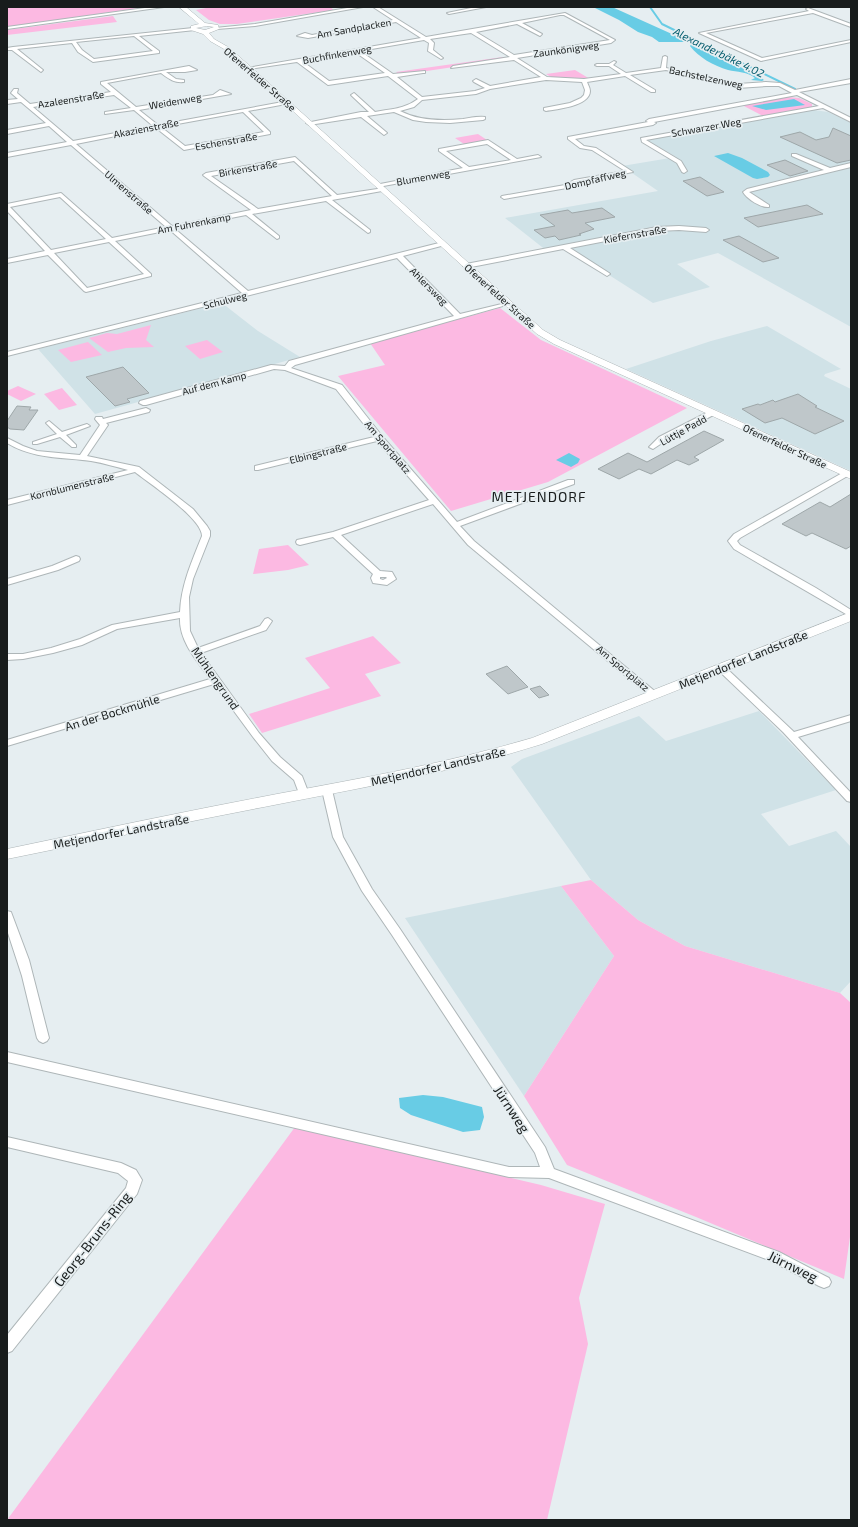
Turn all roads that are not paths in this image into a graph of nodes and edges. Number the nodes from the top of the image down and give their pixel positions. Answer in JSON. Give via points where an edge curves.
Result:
{"nodes":[{"id":1,"x":162,"y":7,"type":"edge"},
{"id":2,"x":182,"y":7,"type":"edge"},
{"id":3,"x":361,"y":7,"type":"edge"},
{"id":4,"x":375,"y":7,"type":"edge"},
{"id":5,"x":484,"y":7,"type":"edge"},
{"id":6,"x":804,"y":7,"type":"edge"},
{"id":7,"x":815,"y":11,"type":"junction"},
{"id":8,"x":449,"y":13,"type":"dead end"},
{"id":9,"x":397,"y":21,"type":"junction"},
{"id":10,"x":518,"y":22,"type":"junction"},
{"id":11,"x":204,"y":24,"type":"junction"},
{"id":12,"x":851,"y":26,"type":"edge"},
{"id":13,"x":7,"y":28,"type":"edge"},
{"id":14,"x":217,"y":28,"type":"junction"},
{"id":15,"x":193,"y":29,"type":"junction"},
{"id":16,"x":472,"y":31,"type":"junction"},
{"id":17,"x":205,"y":32,"type":"junction"},
{"id":18,"x":66,"y":34,"type":"dead end"},
{"id":19,"x":135,"y":35,"type":"junction"},
{"id":20,"x":540,"y":35,"type":"dead end"},
{"id":21,"x":311,"y":36,"type":"dead end"},
{"id":22,"x":426,"y":38,"type":"junction"},
{"id":23,"x":12,"y":41,"type":"dead end"},
{"id":24,"x":72,"y":41,"type":"junction"},
{"id":25,"x":851,"y":41,"type":"edge"},
{"id":26,"x":16,"y":48,"type":"junction"},
{"id":27,"x":7,"y":49,"type":"edge"},
{"id":28,"x":357,"y":51,"type":"junction"},
{"id":29,"x":513,"y":57,"type":"junction"},
{"id":30,"x":665,"y":57,"type":"dead end"},
{"id":31,"x":441,"y":58,"type":"dead end"},
{"id":32,"x":299,"y":61,"type":"junction"},
{"id":33,"x":598,"y":65,"type":"dead end"},
{"id":34,"x":453,"y":67,"type":"dead end"},
{"id":35,"x":249,"y":68,"type":"junction"},
{"id":36,"x":663,"y":68,"type":"junction"},
{"id":37,"x":171,"y":70,"type":"dead end"},
{"id":38,"x":40,"y":71,"type":"dead end"},
{"id":39,"x":162,"y":72,"type":"junction"},
{"id":40,"x":423,"y":72,"type":"dead end"},
{"id":41,"x":624,"y":74,"type":"junction"},
{"id":42,"x":392,"y":75,"type":"junction"},
{"id":43,"x":546,"y":78,"type":"junction"},
{"id":44,"x":182,"y":81,"type":"dead end"},
{"id":45,"x":476,"y":81,"type":"dead end"},
{"id":46,"x":584,"y":81,"type":"junction"},
{"id":47,"x":851,"y":81,"type":"edge"},
{"id":48,"x":489,"y":88,"type":"junction"},
{"id":49,"x":16,"y":90,"type":"dead end"},
{"id":50,"x":653,"y":91,"type":"dead end"},
{"id":51,"x":114,"y":93,"type":"junction"},
{"id":52,"x":795,"y":93,"type":"junction"},
{"id":53,"x":215,"y":95,"type":"dead end"},
{"id":54,"x":354,"y":95,"type":"dead end"},
{"id":55,"x":421,"y":99,"type":"junction"},
{"id":56,"x":21,"y":100,"type":"junction"},
{"id":57,"x":7,"y":102,"type":"edge"},
{"id":58,"x":286,"y":102,"type":"junction"},
{"id":59,"x":28,"y":106,"type":"junction"},
{"id":60,"x":822,"y":107,"type":"junction"},
{"id":61,"x":134,"y":108,"type":"junction"},
{"id":62,"x":546,"y":108,"type":"dead end"},
{"id":63,"x":244,"y":110,"type":"junction"},
{"id":64,"x":395,"y":110,"type":"junction"},
{"id":65,"x":107,"y":113,"type":"dead end"},
{"id":66,"x":373,"y":113,"type":"junction"},
{"id":67,"x":361,"y":114,"type":"junction"},
{"id":68,"x":483,"y":118,"type":"dead end"},
{"id":69,"x":851,"y":120,"type":"edge"},
{"id":70,"x":309,"y":123,"type":"junction"},
{"id":71,"x":49,"y":124,"type":"junction"},
{"id":72,"x":157,"y":126,"type":"junction"},
{"id":73,"x":7,"y":132,"type":"edge"},
{"id":74,"x":384,"y":133,"type":"dead end"},
{"id":75,"x":72,"y":143,"type":"junction"},
{"id":76,"x":7,"y":155,"type":"edge"},
{"id":77,"x":794,"y":155,"type":"dead end"},
{"id":78,"x":538,"y":157,"type":"dead end"},
{"id":79,"x":516,"y":161,"type":"junction"},
{"id":80,"x":851,"y":165,"type":"edge"},
{"id":81,"x":467,"y":169,"type":"junction"},
{"id":82,"x":828,"y":170,"type":"junction"},
{"id":83,"x":684,"y":171,"type":"dead end"},
{"id":84,"x":380,"y":187,"type":"junction"},
{"id":85,"x":336,"y":197,"type":"junction"},
{"id":86,"x":504,"y":197,"type":"dead end"},
{"id":87,"x":326,"y":198,"type":"junction"},
{"id":88,"x":767,"y":206,"type":"dead end"},
{"id":89,"x":7,"y":207,"type":"edge"},
{"id":90,"x":256,"y":211,"type":"junction"},
{"id":91,"x":247,"y":213,"type":"junction"},
{"id":92,"x":171,"y":228,"type":"junction"},
{"id":93,"x":706,"y":230,"type":"dead end"},
{"id":94,"x":368,"y":231,"type":"dead end"},
{"id":95,"x":277,"y":237,"type":"dead end"},
{"id":96,"x":110,"y":240,"type":"junction"},
{"id":97,"x":443,"y":244,"type":"junction"},
{"id":98,"x":564,"y":247,"type":"junction"},
{"id":99,"x":51,"y":252,"type":"junction"},
{"id":100,"x":399,"y":256,"type":"junction"},
{"id":101,"x":7,"y":261,"type":"edge"},
{"id":102,"x":466,"y":266,"type":"junction"},
{"id":103,"x":607,"y":274,"type":"dead end"},
{"id":104,"x":246,"y":294,"type":"junction"},
{"id":105,"x":508,"y":303,"type":"junction"},
{"id":106,"x":459,"y":317,"type":"junction"},
{"id":107,"x":7,"y":354,"type":"edge"},
{"id":108,"x":286,"y":368,"type":"junction"},
{"id":109,"x":713,"y":413,"type":"junction"},
{"id":110,"x":49,"y":423,"type":"dead end"},
{"id":111,"x":87,"y":426,"type":"dead end"},
{"id":112,"x":62,"y":434,"type":"junction"},
{"id":113,"x":379,"y":438,"type":"junction"},
{"id":114,"x":7,"y":440,"type":"edge"},
{"id":115,"x":35,"y":443,"type":"dead end"},
{"id":116,"x":74,"y":446,"type":"dead end"},
{"id":117,"x":653,"y":447,"type":"dead end"},
{"id":118,"x":82,"y":458,"type":"junction"},
{"id":119,"x":258,"y":468,"type":"dead end"},
{"id":120,"x":136,"y":469,"type":"junction"},
{"id":121,"x":849,"y":475,"type":"edge"},
{"id":122,"x":572,"y":482,"type":"dead end"},
{"id":123,"x":434,"y":501,"type":"junction"},
{"id":124,"x":7,"y":503,"type":"edge"},
{"id":125,"x":455,"y":525,"type":"junction"},
{"id":126,"x":335,"y":534,"type":"junction"},
{"id":127,"x":300,"y":542,"type":"dead end"},
{"id":128,"x":76,"y":559,"type":"dead end"},
{"id":129,"x":378,"y":574,"type":"dead end"},
{"id":130,"x":7,"y":582,"type":"edge"},
{"id":131,"x":185,"y":614,"type":"junction"},
{"id":132,"x":851,"y":615,"type":"edge"},
{"id":133,"x":268,"y":621,"type":"dead end"},
{"id":134,"x":196,"y":652,"type":"junction"},
{"id":135,"x":7,"y":657,"type":"edge"},
{"id":136,"x":721,"y":668,"type":"junction"},
{"id":137,"x":217,"y":680,"type":"junction"},
{"id":138,"x":654,"y":695,"type":"junction"},
{"id":139,"x":851,"y":718,"type":"edge"},
{"id":140,"x":792,"y":736,"type":"junction"},
{"id":141,"x":7,"y":743,"type":"edge"},
{"id":142,"x":326,"y":790,"type":"junction"},
{"id":143,"x":304,"y":794,"type":"junction"},
{"id":144,"x":851,"y":799,"type":"edge"},
{"id":145,"x":7,"y":854,"type":"edge"},
{"id":146,"x":7,"y":915,"type":"edge"},
{"id":147,"x":43,"y":1038,"type":"dead end"},
{"id":148,"x":7,"y":1057,"type":"edge"},
{"id":149,"x":7,"y":1142,"type":"edge"},
{"id":150,"x":549,"y":1173,"type":"junction"},
{"id":151,"x":824,"y":1282,"type":"dead end"},
{"id":152,"x":7,"y":1346,"type":"edge"}],
"edges":[{"from":1,"to":13,"type":"street"},
{"from":2,"to":11,"type":"street"},
{"from":3,"to":14,"type":"street"},
{"from":4,"to":9,"type":"street","name":"Am Sandplacken"},
{"from":5,"to":8,"type":"street"},
{"from":6,"to":7,"type":"street"},
{"from":7,"to":12,"type":"street"},
{"from":7,"to":25,"type":"street","via":[[701,33],[761,60]]},
{"from":9,"to":21,"type":"street","name":"Am Sandplacken"},
{"from":9,"to":22,"type":"street","name":"Am Sandplacken"},
{"from":10,"to":16,"type":"street","name":"Zaunkönigweg"},
{"from":10,"to":20,"type":"street","name":"Zaunkönigweg"},
{"from":10,"to":29,"type":"street","name":"Zaunkönigweg","via":[[565,14],[613,40]]},
{"from":11,"to":14,"type":"street"},
{"from":11,"to":15,"type":"street"},
{"from":14,"to":17,"type":"street"},
{"from":15,"to":17,"type":"street","name":"Ofenerfelder Straße"},
{"from":15,"to":19,"type":"street"},
{"from":16,"to":22,"type":"street","name":"Buchfinkenweg"},
{"from":16,"to":29,"type":"street","name":"Bachstelzenweg"},
{"from":17,"to":35,"type":"street","name":"Ofenerfelder Straße"},
{"from":18,"to":24,"type":"street"},
{"from":19,"to":24,"type":"street","via":[[128,33]]},
{"from":19,"to":24,"type":"street","via":[[157,52],[93,61]]},
{"from":22,"to":28,"type":"street","name":"Buchfinkenweg"},
{"from":22,"to":31,"type":"street","via":[[432,43],[430,50]]},
{"from":23,"to":26,"type":"street"},
{"from":24,"to":26,"type":"street"},
{"from":26,"to":27,"type":"street"},
{"from":26,"to":38,"type":"street"},
{"from":28,"to":32,"type":"street","name":"Buchfinkenweg"},
{"from":28,"to":42,"type":"street"},
{"from":29,"to":34,"type":"street"},
{"from":29,"to":43,"type":"street","name":"Bachstelzenweg"},
{"from":30,"to":36,"type":"street","name":"Bachstelzenweg"},
{"from":32,"to":35,"type":"street","name":"Buchfinkenweg"},
{"from":32,"to":42,"type":"street","via":[[328,83]]},
{"from":33,"to":41,"type":"street","via":[[612,63]]},
{"from":35,"to":58,"type":"street","name":"Ofenerfelder Straße"},
{"from":36,"to":41,"type":"street","name":"Bachstelzenweg"},
{"from":36,"to":52,"type":"street","name":"Bachstelzenweg","via":[[738,86],[773,84]]},
{"from":37,"to":39,"type":"street"},
{"from":39,"to":44,"type":"street","via":[[175,82]]},
{"from":39,"to":51,"type":"street","via":[[104,82]]},
{"from":40,"to":42,"type":"street"},
{"from":41,"to":46,"type":"street","name":"Bachstelzenweg"},
{"from":41,"to":50,"type":"street"},
{"from":42,"to":55,"type":"street"},
{"from":43,"to":46,"type":"street","name":"Bachstelzenweg"},
{"from":43,"to":48,"type":"street"},
{"from":45,"to":48,"type":"street"},
{"from":46,"to":62,"type":"street","via":[[588,89],[582,100],[568,106]]},
{"from":47,"to":52,"type":"street","name":"Dompfaffweg"},
{"from":48,"to":55,"type":"street"},
{"from":49,"to":56,"type":"street","name":"Ulmenstraße","via":[[14,93]]},
{"from":51,"to":59,"type":"street","name":"Azaleenstraße"},
{"from":51,"to":61,"type":"street"},
{"from":52,"to":60,"type":"street"},
{"from":52,"to":86,"type":"street","name":"Dompfaffweg","via":[[649,120],[653,123],[570,138],[582,147],[594,149],[630,172]]},
{"from":53,"to":61,"type":"street","name":"Weidenweg"},
{"from":54,"to":66,"type":"street"},
{"from":55,"to":64,"type":"street","via":[[408,108]]},
{"from":56,"to":57,"type":"street"},
{"from":56,"to":59,"type":"street","name":"Ulmenstraße"},
{"from":58,"to":63,"type":"street","name":"Akazienstraße"},
{"from":58,"to":70,"type":"street","name":"Ofenerfelder Straße"},
{"from":59,"to":71,"type":"street","name":"Ulmenstraße"},
{"from":60,"to":69,"type":"street"},
{"from":60,"to":83,"type":"street","name":"Schwarzer Weg","via":[[643,140],[679,162]]},
{"from":61,"to":65,"type":"street","name":"Weidenweg"},
{"from":61,"to":72,"type":"street"},
{"from":63,"to":72,"type":"street","name":"Akazienstraße"},
{"from":63,"to":72,"type":"street","name":"Eschenstraße","via":[[268,133],[184,148]]},
{"from":64,"to":66,"type":"street"},
{"from":64,"to":68,"type":"street","via":[[437,122]]},
{"from":66,"to":67,"type":"street"},
{"from":67,"to":70,"type":"street"},
{"from":67,"to":74,"type":"street"},
{"from":70,"to":84,"type":"street","name":"Ofenerfelder Straße"},
{"from":71,"to":73,"type":"street"},
{"from":71,"to":75,"type":"street","name":"Ulmenstraße"},
{"from":72,"to":75,"type":"street","name":"Akazienstraße"},
{"from":75,"to":76,"type":"street","name":"Akazienstraße"},
{"from":75,"to":92,"type":"street","name":"Ulmenstraße"},
{"from":77,"to":82,"type":"street"},
{"from":78,"to":79,"type":"street","name":"Blumenweg"},
{"from":79,"to":81,"type":"street","name":"Blumenweg"},
{"from":79,"to":81,"type":"street","name":"Blumenweg","via":[[488,142],[441,150]]},
{"from":80,"to":82,"type":"street"},
{"from":81,"to":84,"type":"street","name":"Blumenweg"},
{"from":82,"to":88,"type":"street","via":[[746,192]]},
{"from":84,"to":85,"type":"street","name":"Am Fuhrenkamp"},
{"from":84,"to":97,"type":"street","name":"Ofenerfelder Straße"},
{"from":85,"to":87,"type":"street","name":"Am Fuhrenkamp"},
{"from":85,"to":90,"type":"street","name":"Birkenstraße","via":[[295,159],[206,175]]},
{"from":87,"to":90,"type":"street","name":"Am Fuhrenkamp"},
{"from":87,"to":94,"type":"street"},
{"from":89,"to":96,"type":"street","via":[[61,195]]},
{"from":89,"to":99,"type":"street"},
{"from":90,"to":91,"type":"street","name":"Am Fuhrenkamp"},
{"from":91,"to":92,"type":"street","name":"Am Fuhrenkamp"},
{"from":91,"to":95,"type":"street"},
{"from":92,"to":96,"type":"street","name":"Am Fuhrenkamp"},
{"from":92,"to":104,"type":"street","name":"Ulmenstraße"},
{"from":93,"to":98,"type":"street","name":"Kiefernstraße","via":[[657,229]]},
{"from":96,"to":99,"type":"street","name":"Am Fuhrenkamp"},
{"from":96,"to":99,"type":"street","via":[[150,275],[86,290]]},
{"from":97,"to":100,"type":"street","name":"Schulweg"},
{"from":97,"to":102,"type":"street","name":"Ofenerfelder Straße"},
{"from":98,"to":102,"type":"street","name":"Kiefernstraße"},
{"from":98,"to":103,"type":"street"},
{"from":99,"to":101,"type":"street","name":"Am Fuhrenkamp"},
{"from":100,"to":104,"type":"street","name":"Schulweg"},
{"from":100,"to":106,"type":"street","name":"Ahlersweg"},
{"from":102,"to":105,"type":"street","name":"Ofenerfelder Straße"},
{"from":104,"to":107,"type":"street","name":"Schulweg"},
{"from":105,"to":106,"type":"street"},
{"from":105,"to":109,"type":"street","name":"Ofenerfelder Straße","via":[[540,332],[557,342]]},
{"from":106,"to":108,"type":"street","via":[[292,363]]},
{"from":108,"to":113,"type":"street","name":"Am Sportplatz","via":[[339,387]]},
{"from":108,"to":118,"type":"street","name":"Auf dem Kamp","via":[[274,367],[101,420],[104,425]]},
{"from":109,"to":117,"type":"street","name":"Lüttje Padd","via":[[662,439]]},
{"from":109,"to":121,"type":"street","name":"Ofenerfelder Straße"},
{"from":110,"to":112,"type":"street"},
{"from":111,"to":112,"type":"street"},
{"from":112,"to":115,"type":"street"},
{"from":112,"to":116,"type":"street"},
{"from":113,"to":119,"type":"street","name":"Elbingstraße"},
{"from":113,"to":123,"type":"street","name":"Am Sportplatz"},
{"from":114,"to":118,"type":"street","name":"Mühlengrund","via":[[36,453]]},
{"from":118,"to":120,"type":"street","name":"Mühlengrund"},
{"from":120,"to":124,"type":"street","name":"Kornblumenstraße"},
{"from":120,"to":131,"type":"street","name":"Mühlengrund","via":[[190,511],[206,531],[204,543],[189,579]]},
{"from":121,"to":132,"type":"street","via":[[732,541],[747,553]]},
{"from":122,"to":125,"type":"street"},
{"from":123,"to":125,"type":"street","name":"Am Sportplatz"},
{"from":123,"to":126,"type":"street"},
{"from":125,"to":138,"type":"street","name":"Am Sportplatz","via":[[471,543]]},
{"from":126,"to":127,"type":"street"},
{"from":126,"to":129,"type":"street"},
{"from":128,"to":130,"type":"street"},
{"from":131,"to":134,"type":"street","name":"Mühlengrund","via":[[185,631]]},
{"from":131,"to":135,"type":"street","via":[[115,627],[94,634],[80,643],[37,654]]},
{"from":132,"to":136,"type":"main road","name":"Metjendorfer Landstraße"},
{"from":133,"to":134,"type":"street","via":[[263,628]]},
{"from":134,"to":137,"type":"street","name":"Mühlengrund"},
{"from":136,"to":138,"type":"main road","name":"Metjendorfer Landstraße"},
{"from":136,"to":140,"type":"street"},
{"from":137,"to":141,"type":"street","name":"An der Bockmühle"},
{"from":137,"to":143,"type":"street","name":"Mühlengrund","via":[[276,759],[298,778]]},
{"from":138,"to":142,"type":"main road","name":"Metjendorfer Landstraße","via":[[524,746]]},
{"from":139,"to":140,"type":"street"},
{"from":140,"to":144,"type":"street"},
{"from":142,"to":143,"type":"main road","name":"Metjendorfer Landstraße"},
{"from":142,"to":150,"type":"street","name":"Jürnweg","via":[[338,837],[367,891],[540,1151]]},
{"from":143,"to":145,"type":"main road","name":"Metjendorfer Landstraße"},
{"from":146,"to":147,"type":"street","via":[[19,945]]},
{"from":148,"to":150,"type":"street","via":[[508,1172]]},
{"from":149,"to":152,"type":"street","name":"Georg-Bruns-Ring","via":[[121,1168],[135,1180],[132,1190]]},
{"from":150,"to":151,"type":"street","name":"Jürnweg","via":[[774,1256]]}]}
